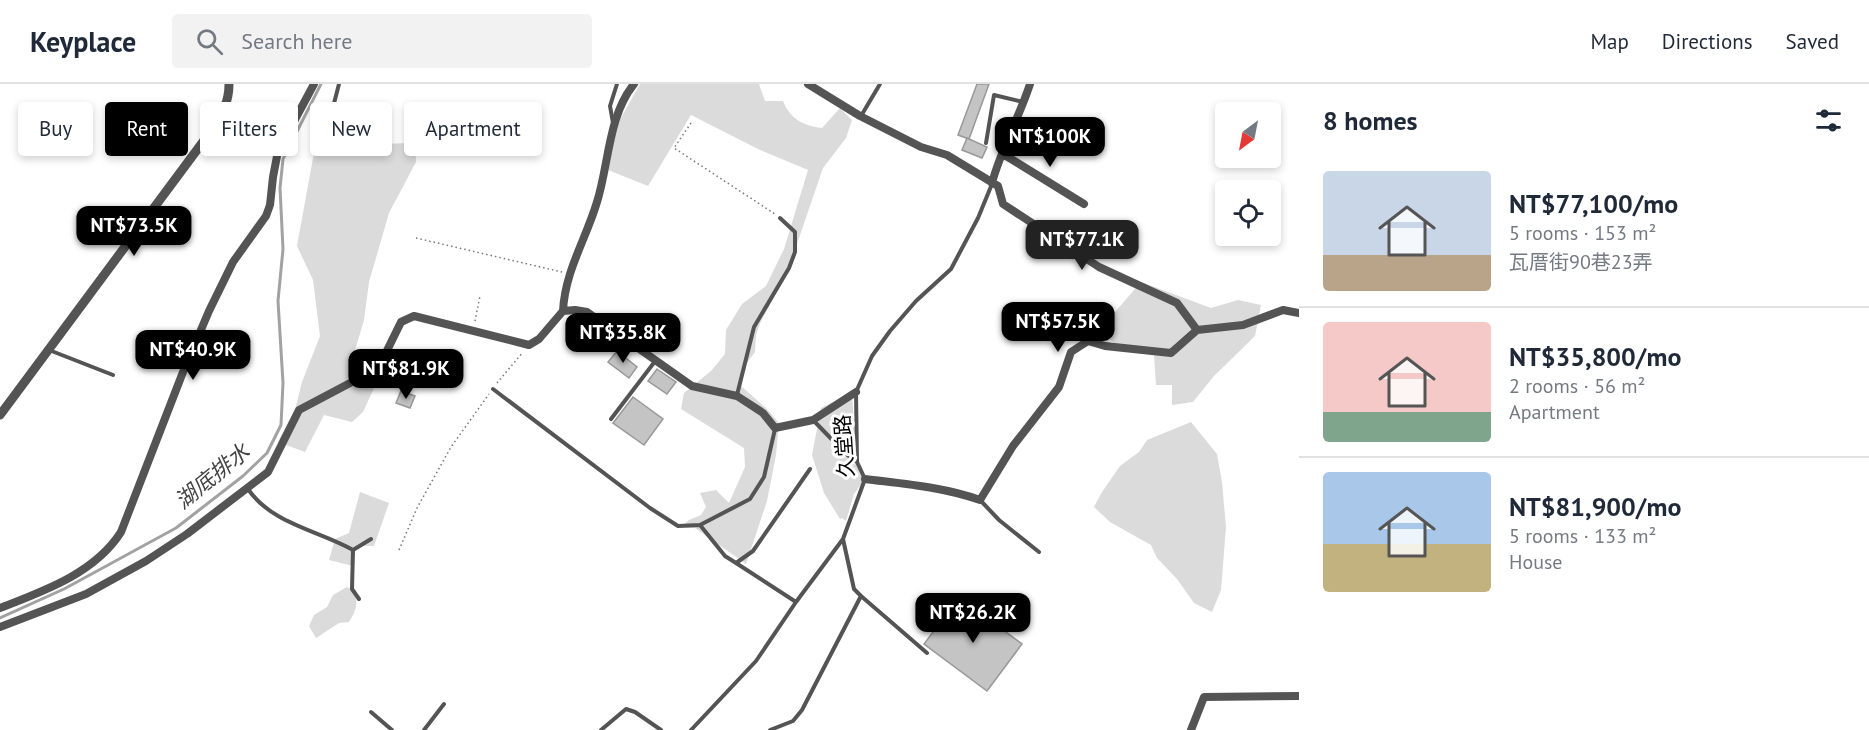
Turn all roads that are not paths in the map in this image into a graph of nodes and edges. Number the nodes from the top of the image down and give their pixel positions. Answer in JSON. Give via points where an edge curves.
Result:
{"nodes":[{"id":1,"x":229,"y":84,"type":"edge"},
{"id":2,"x":314,"y":84,"type":"edge"},
{"id":3,"x":339,"y":84,"type":"edge"},
{"id":4,"x":617,"y":84,"type":"edge"},
{"id":5,"x":634,"y":84,"type":"edge"},
{"id":6,"x":808,"y":84,"type":"edge"},
{"id":7,"x":880,"y":84,"type":"edge"},
{"id":8,"x":1030,"y":84,"type":"edge"},
{"id":9,"x":334,"y":102,"type":"edge"},
{"id":10,"x":1024,"y":102,"type":"junction"},
{"id":11,"x":860,"y":116,"type":"junction"},
{"id":12,"x":614,"y":127,"type":"junction"},
{"id":13,"x":986,"y":142,"type":"dead end"},
{"id":14,"x":1003,"y":154,"type":"junction"},
{"id":15,"x":992,"y":183,"type":"junction"},
{"id":16,"x":1084,"y":204,"type":"dead end"},
{"id":17,"x":780,"y":218,"type":"road end"},
{"id":18,"x":563,"y":311,"type":"junction"},
{"id":19,"x":1299,"y":313,"type":"edge"},
{"id":20,"x":1197,"y":330,"type":"junction"},
{"id":21,"x":48,"y":350,"type":"junction"},
{"id":22,"x":656,"y":360,"type":"junction"},
{"id":23,"x":112,"y":375,"type":"dead end"},
{"id":24,"x":493,"y":389,"type":"road end"},
{"id":25,"x":856,"y":392,"type":"junction"},
{"id":26,"x":737,"y":396,"type":"junction"},
{"id":27,"x":0,"y":415,"type":"edge"},
{"id":28,"x":611,"y":419,"type":"dead end"},
{"id":29,"x":813,"y":420,"type":"junction"},
{"id":30,"x":775,"y":428,"type":"junction"},
{"id":31,"x":857,"y":462,"type":"junction"},
{"id":32,"x":810,"y":469,"type":"dead end"},
{"id":33,"x":865,"y":479,"type":"junction"},
{"id":34,"x":248,"y":489,"type":"junction"},
{"id":35,"x":980,"y":500,"type":"junction"},
{"id":36,"x":700,"y":525,"type":"junction"},
{"id":37,"x":843,"y":538,"type":"junction"},
{"id":38,"x":370,"y":539,"type":"dead end"},
{"id":39,"x":353,"y":550,"type":"junction"},
{"id":40,"x":1039,"y":552,"type":"dead end"},
{"id":41,"x":736,"y":563,"type":"junction"},
{"id":42,"x":861,"y":596,"type":"junction"},
{"id":43,"x":359,"y":599,"type":"dead end"},
{"id":44,"x":796,"y":602,"type":"junction"},
{"id":45,"x":0,"y":608,"type":"edge"},
{"id":46,"x":0,"y":627,"type":"edge"},
{"id":47,"x":927,"y":653,"type":"dead end"},
{"id":48,"x":1299,"y":696,"type":"edge"},
{"id":49,"x":444,"y":704,"type":"dead end"},
{"id":50,"x":371,"y":712,"type":"dead end"},
{"id":51,"x":392,"y":730,"type":"edge"},
{"id":52,"x":424,"y":730,"type":"edge"},
{"id":53,"x":601,"y":730,"type":"edge"},
{"id":54,"x":661,"y":730,"type":"edge"},
{"id":55,"x":691,"y":730,"type":"edge"},
{"id":56,"x":770,"y":730,"type":"edge"},
{"id":57,"x":1191,"y":730,"type":"edge"}],
"edges":[{"from":1,"to":21,"type":"street","via":[[226,109]]},
{"from":2,"to":45,"type":"street","via":[[278,151],[266,216],[233,262],[209,311],[121,532],[100,558],[49,588]]},
{"from":3,"to":9,"type":"lane"},
{"from":4,"to":12,"type":"lane","via":[[610,106]]},
{"from":5,"to":12,"type":"street"},
{"from":6,"to":11,"type":"street"},
{"from":7,"to":11,"type":"lane"},
{"from":8,"to":10,"type":"street"},
{"from":10,"to":13,"type":"lane","via":[[994,95]]},
{"from":10,"to":14,"type":"street"},
{"from":11,"to":15,"type":"street","via":[[921,147],[947,155]]},
{"from":12,"to":18,"type":"street","via":[[596,204],[569,273]]},
{"from":14,"to":15,"type":"street"},
{"from":14,"to":16,"type":"street"},
{"from":15,"to":20,"type":"street","via":[[1000,190],[1003,204],[1099,267],[1177,303]]},
{"from":15,"to":25,"type":"lane","name":"久堂路","via":[[951,269],[890,331],[872,356]]},
{"from":17,"to":26,"type":"lane","via":[[795,232],[795,252],[754,327]]},
{"from":18,"to":22,"type":"street","via":[[587,312]]},
{"from":18,"to":34,"type":"street","via":[[530,345],[414,316],[401,322],[376,373],[299,410],[268,472]]},
{"from":19,"to":20,"type":"street","via":[[1283,310],[1243,325]]},
{"from":20,"to":35,"type":"street","via":[[1171,353],[1088,341],[1071,352],[1059,387],[1012,446]]},
{"from":21,"to":23,"type":"lane"},
{"from":21,"to":27,"type":"street"},
{"from":22,"to":26,"type":"street","via":[[692,386]]},
{"from":22,"to":28,"type":"lane"},
{"from":24,"to":36,"type":"lane","via":[[650,508],[678,526]]},
{"from":25,"to":29,"type":"street"},
{"from":25,"to":31,"type":"lane","name":"久堂路"},
{"from":26,"to":30,"type":"street"},
{"from":29,"to":30,"type":"street"},
{"from":29,"to":31,"type":"lane"},
{"from":30,"to":36,"type":"lane","via":[[764,477],[750,499]]},
{"from":31,"to":33,"type":"lane","name":"久堂路"},
{"from":32,"to":41,"type":"lane","via":[[753,551]]},
{"from":33,"to":35,"type":"street","via":[[930,487]]},
{"from":33,"to":37,"type":"lane","name":"久堂路"},
{"from":34,"to":39,"type":"lane","via":[[279,518]]},
{"from":34,"to":46,"type":"street","via":[[137,566],[86,594]]},
{"from":35,"to":40,"type":"lane"},
{"from":36,"to":41,"type":"lane","via":[[724,556]]},
{"from":37,"to":42,"type":"lane","via":[[854,589]]},
{"from":37,"to":44,"type":"lane","name":"久堂路"},
{"from":38,"to":39,"type":"lane"},
{"from":39,"to":43,"type":"lane","via":[[352,589]]},
{"from":41,"to":44,"type":"lane"},
{"from":42,"to":47,"type":"lane"},
{"from":42,"to":56,"type":"lane","via":[[802,710],[793,722]]},
{"from":44,"to":55,"type":"lane","name":"久堂路","via":[[756,661]]},
{"from":48,"to":57,"type":"street","via":[[1204,697]]},
{"from":49,"to":52,"type":"lane"},
{"from":50,"to":51,"type":"lane"},
{"from":53,"to":54,"type":"lane","via":[[626,709]]}]}
